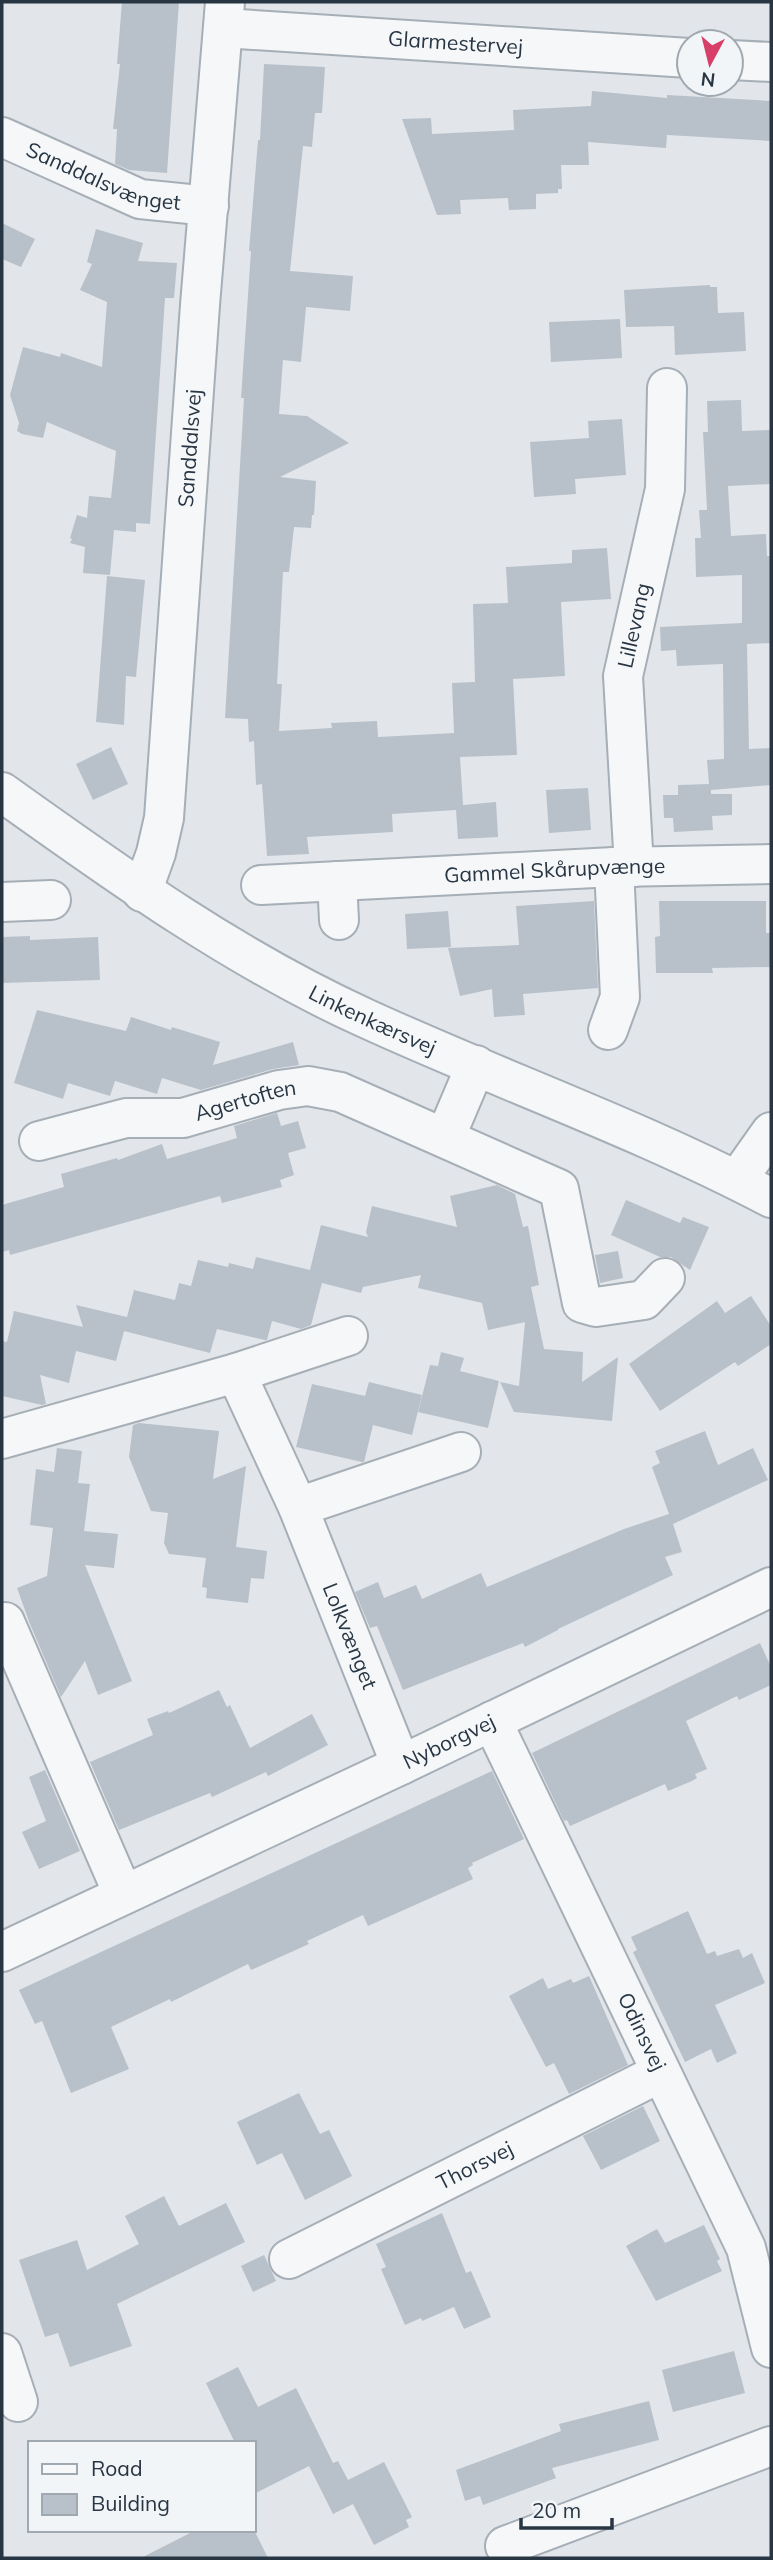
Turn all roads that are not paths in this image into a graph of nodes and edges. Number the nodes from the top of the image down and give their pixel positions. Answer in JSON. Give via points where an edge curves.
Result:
{"nodes":[{"id":1,"x":224,"y":15,"type":"edge"},
{"id":2,"x":675,"y":57,"type":"edge"},
{"id":3,"x":745,"y":61,"type":"edge"},
{"id":4,"x":771,"y":62,"type":"edge"},
{"id":5,"x":2,"y":138,"type":"edge"},
{"id":6,"x":209,"y":205,"type":"junction"},
{"id":7,"x":667,"y":387,"type":"dead end"},
{"id":8,"x":2,"y":792,"type":"edge"},
{"id":9,"x":771,"y":863,"type":"edge"},
{"id":10,"x":624,"y":867,"type":"junction"},
{"id":11,"x":337,"y":881,"type":"junction"},
{"id":12,"x":261,"y":885,"type":"dead end"},
{"id":13,"x":142,"y":892,"type":"junction"},
{"id":14,"x":51,"y":900,"type":"dead end"},
{"id":15,"x":2,"y":902,"type":"edge"},
{"id":16,"x":339,"y":920,"type":"dead end"},
{"id":17,"x":608,"y":1030,"type":"dead end"},
{"id":18,"x":476,"y":1065,"type":"junction"},
{"id":19,"x":771,"y":1132,"type":"edge"},
{"id":20,"x":445,"y":1138,"type":"junction"},
{"id":21,"x":38,"y":1141,"type":"dead end"},
{"id":22,"x":737,"y":1180,"type":"junction"},
{"id":23,"x":771,"y":1198,"type":"edge"},
{"id":24,"x":665,"y":1278,"type":"dead end"},
{"id":25,"x":348,"y":1336,"type":"dead end"},
{"id":26,"x":236,"y":1373,"type":"junction"},
{"id":27,"x":2,"y":1439,"type":"edge"},
{"id":28,"x":461,"y":1452,"type":"dead end"},
{"id":29,"x":298,"y":1507,"type":"junction"},
{"id":30,"x":771,"y":1587,"type":"edge"},
{"id":31,"x":2,"y":1624,"type":"edge"},
{"id":32,"x":492,"y":1721,"type":"junction"},
{"id":33,"x":401,"y":1765,"type":"junction"},
{"id":34,"x":123,"y":1894,"type":"junction"},
{"id":35,"x":2,"y":1952,"type":"edge"},
{"id":36,"x":660,"y":2073,"type":"junction"},
{"id":37,"x":289,"y":2259,"type":"dead end"},
{"id":38,"x":771,"y":2348,"type":"edge"},
{"id":39,"x":2,"y":2353,"type":"edge"},
{"id":40,"x":18,"y":2402,"type":"dead end"},
{"id":41,"x":771,"y":2446,"type":"edge"},
{"id":42,"x":505,"y":2546,"type":"dead end"}],
"edges":[{"from":1,"to":2,"type":"street","name":"Glarmestervej"},
{"from":1,"to":6,"type":"street","name":"Sanddalsvej"},
{"from":3,"to":4,"type":"street"},
{"from":5,"to":6,"type":"street","name":"Sanddalsvænget","via":[[140,199]]},
{"from":6,"to":13,"type":"street","name":"Sanddalsvej","via":[[164,818]]},
{"from":7,"to":10,"type":"street","name":"Lillevang","via":[[665,489],[623,677]]},
{"from":8,"to":13,"type":"street","name":"Linkenkærsvej"},
{"from":9,"to":10,"type":"street","name":"Gammel Skårupvænge"},
{"from":10,"to":11,"type":"street","name":"Gammel Skårupvænge"},
{"from":10,"to":17,"type":"street","name":"Lillevang","via":[[620,998]]},
{"from":11,"to":12,"type":"street","name":"Gammel Skårupvænge"},
{"from":11,"to":16,"type":"street"},
{"from":13,"to":18,"type":"street","name":"Linkenkærsvej","via":[[252,959],[363,1017]]},
{"from":14,"to":15,"type":"street"},
{"from":18,"to":20,"type":"street"},
{"from":18,"to":22,"type":"street","name":"Linkenkærsvej"},
{"from":19,"to":22,"type":"street"},
{"from":20,"to":21,"type":"street","name":"Agertoften","via":[[340,1092],[308,1086],[183,1118],[126,1118]]},
{"from":20,"to":24,"type":"street","name":"Agertoften","via":[[559,1189],[582,1303],[596,1307],[644,1300]]},
{"from":22,"to":23,"type":"street","name":"Linkenkærsvej"},
{"from":25,"to":26,"type":"street"},
{"from":26,"to":27,"type":"street"},
{"from":26,"to":29,"type":"street","name":"Lolkvænget"},
{"from":28,"to":29,"type":"street"},
{"from":29,"to":33,"type":"street","name":"Lolkvænget"},
{"from":30,"to":32,"type":"street","name":"Nyborgvej"},
{"from":31,"to":34,"type":"street","via":[[5,1622]]},
{"from":32,"to":33,"type":"street","name":"Nyborgvej"},
{"from":32,"to":36,"type":"street","name":"Odinsvej"},
{"from":33,"to":34,"type":"street","name":"Nyborgvej"},
{"from":34,"to":35,"type":"street","name":"Nyborgvej"},
{"from":36,"to":37,"type":"street","name":"Thorsvej"},
{"from":36,"to":38,"type":"street","name":"Odinsvej","via":[[746,2248]]},
{"from":39,"to":40,"type":"street"},
{"from":41,"to":42,"type":"street"}]}
